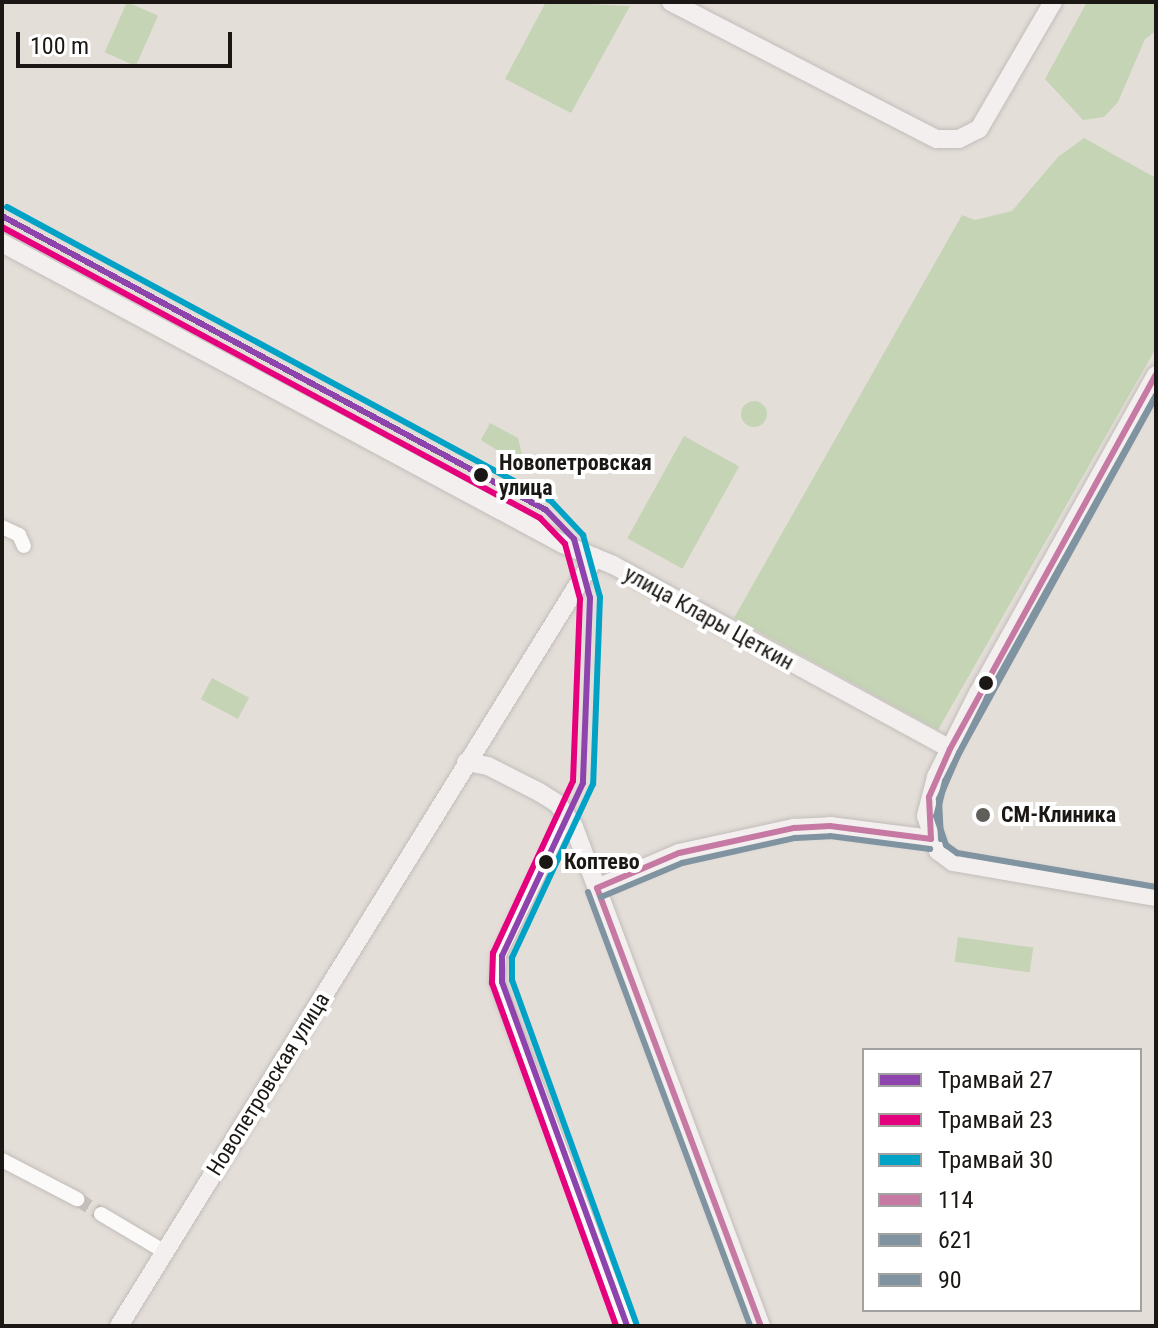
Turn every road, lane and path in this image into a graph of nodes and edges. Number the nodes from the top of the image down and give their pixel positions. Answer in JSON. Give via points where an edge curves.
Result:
{"nodes":[{"id":1,"x":671,"y":2,"type":"edge"},
{"id":2,"x":1053,"y":2,"type":"edge"},
{"id":3,"x":2,"y":243,"type":"edge"},
{"id":4,"x":1156,"y":375,"type":"edge"},
{"id":5,"x":2,"y":527,"type":"edge"},
{"id":6,"x":24,"y":546,"type":"dead end"},
{"id":7,"x":595,"y":557,"type":"junction"},
{"id":8,"x":950,"y":749,"type":"junction"},
{"id":9,"x":466,"y":762,"type":"junction"},
{"id":10,"x":567,"y":816,"type":"junction"},
{"id":11,"x":931,"y":839,"type":"junction"},
{"id":12,"x":597,"y":888,"type":"junction"},
{"id":13,"x":1156,"y":897,"type":"edge"},
{"id":14,"x":2,"y":1160,"type":"edge"},
{"id":15,"x":77,"y":1199,"type":"tunnel mouth"},
{"id":16,"x":101,"y":1214,"type":"tunnel mouth"},
{"id":17,"x":165,"y":1252,"type":"junction"},
{"id":18,"x":119,"y":1326,"type":"edge"},
{"id":19,"x":627,"y":1326,"type":"edge"},
{"id":20,"x":761,"y":1326,"type":"edge"}],
"edges":[{"from":1,"to":2,"type":"street","via":[[937,139],[959,139],[979,129]]},
{"from":3,"to":7,"type":"street","name":"улица Клары Цеткин"},
{"from":4,"to":8,"type":"street"},
{"from":5,"to":6,"type":"street","via":[[19,535]]},
{"from":7,"to":8,"type":"street","name":"улица Клары Цеткин"},
{"from":7,"to":9,"type":"street","name":"Новопетровская улица"},
{"from":8,"to":11,"type":"street","via":[[929,797]]},
{"from":9,"to":10,"type":"street","via":[[488,766],[539,792]]},
{"from":9,"to":17,"type":"street","name":"Новопетровская улица"},
{"from":10,"to":12,"type":"street"},
{"from":10,"to":19,"type":"street","via":[[499,955],[497,982]]},
{"from":11,"to":12,"type":"street","via":[[830,826],[794,828],[679,853]]},
{"from":11,"to":13,"type":"street","via":[[946,858],[992,872]]},
{"from":12,"to":20,"type":"street"},
{"from":14,"to":15,"type":"street"},
{"from":16,"to":17,"type":"street"},
{"from":17,"to":18,"type":"street","name":"Новопетровская улица"}]}
